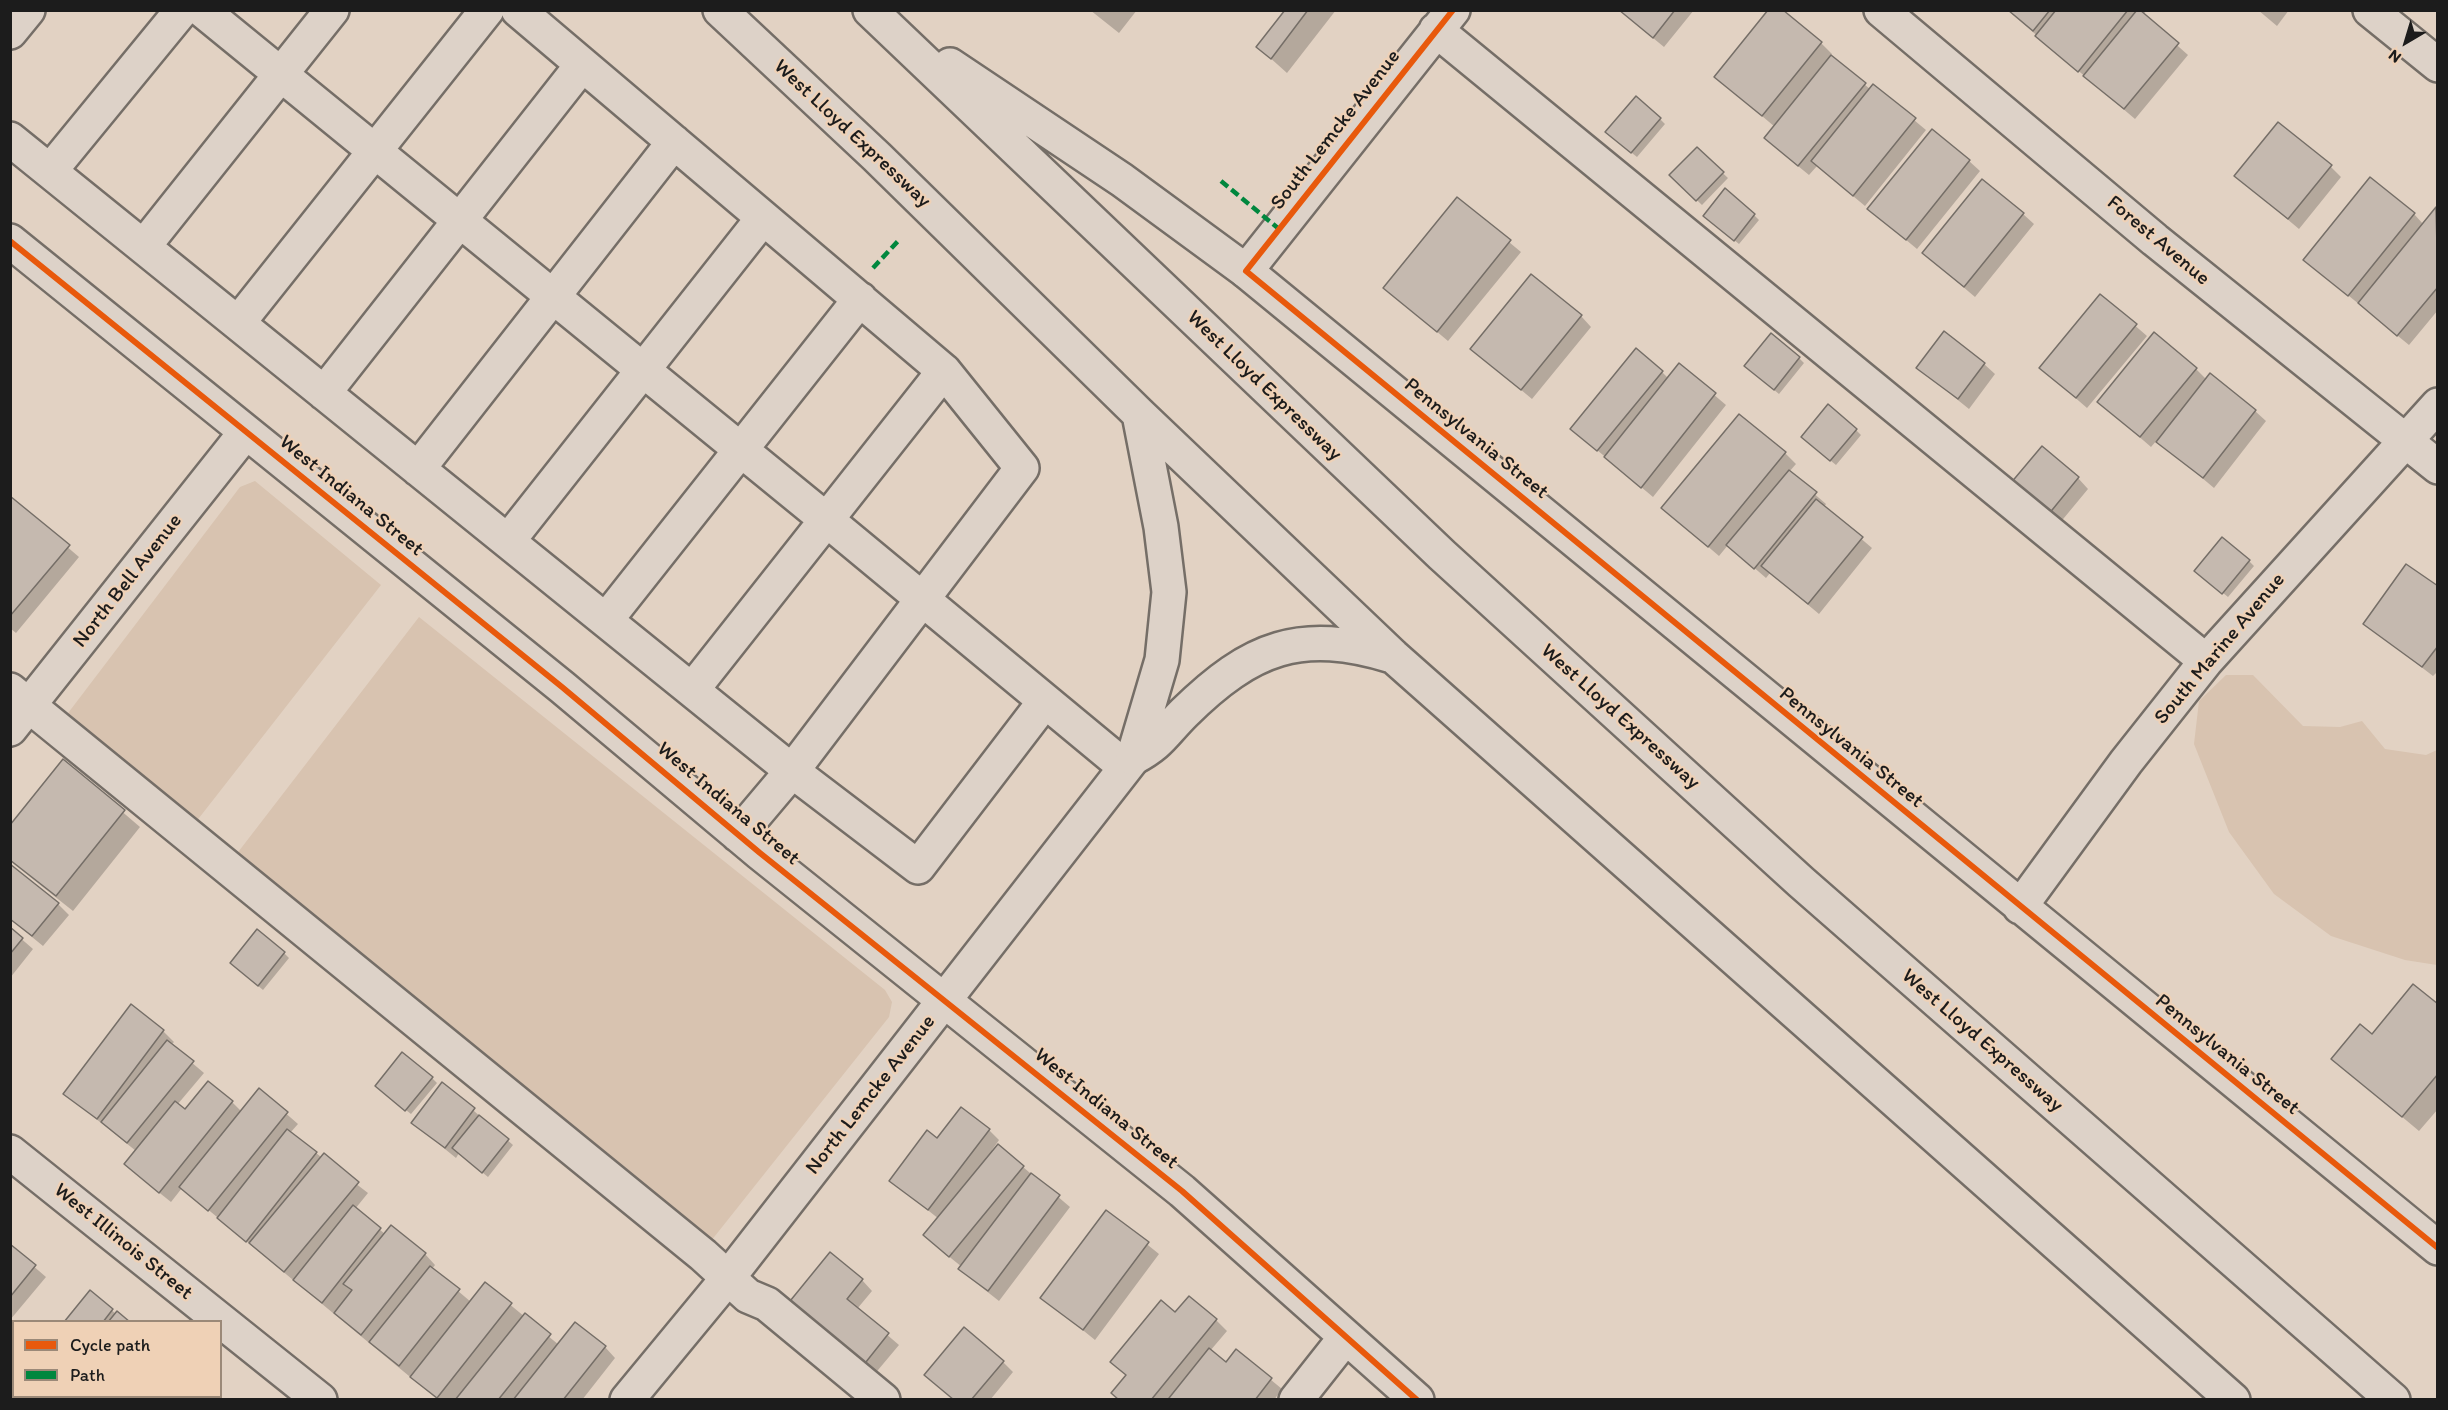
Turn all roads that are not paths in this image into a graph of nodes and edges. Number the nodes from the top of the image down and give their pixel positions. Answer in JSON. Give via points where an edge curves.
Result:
{"nodes":[{"id":1,"x":28,"y":10,"type":"edge"},
{"id":2,"x":182,"y":10,"type":"edge"},
{"id":3,"x":202,"y":10,"type":"edge"},
{"id":4,"x":332,"y":10,"type":"edge"},
{"id":5,"x":487,"y":10,"type":"edge"},
{"id":6,"x":518,"y":10,"type":"edge"},
{"id":7,"x":720,"y":10,"type":"edge"},
{"id":8,"x":1881,"y":10,"type":"edge"},
{"id":9,"x":2370,"y":10,"type":"edge"},
{"id":10,"x":872,"y":13,"type":"edge"},
{"id":11,"x":1444,"y":20,"type":"edge"},
{"id":12,"x":10,"y":32,"type":"edge"},
{"id":13,"x":582,"y":65,"type":"junction"},
{"id":14,"x":2438,"y":65,"type":"edge"},
{"id":15,"x":280,"y":75,"type":"junction"},
{"id":16,"x":10,"y":139,"type":"edge"},
{"id":17,"x":674,"y":142,"type":"junction"},
{"id":18,"x":374,"y":152,"type":"junction"},
{"id":19,"x":50,"y":171,"type":"junction"},
{"id":20,"x":764,"y":218,"type":"junction"},
{"id":21,"x":459,"y":222,"type":"junction"},
{"id":22,"x":10,"y":242,"type":"edge"},
{"id":23,"x":144,"y":246,"type":"junction"},
{"id":24,"x":1246,"y":271,"type":"junction"},
{"id":25,"x":552,"y":298,"type":"junction"},
{"id":26,"x":860,"y":299,"type":"junction"},
{"id":27,"x":238,"y":323,"type":"junction"},
{"id":28,"x":642,"y":370,"type":"junction"},
{"id":29,"x":945,"y":371,"type":"junction"},
{"id":30,"x":324,"y":393,"type":"junction"},
{"id":31,"x":2438,"y":405,"type":"edge"},
{"id":32,"x":1140,"y":414,"type":"junction"},
{"id":33,"x":245,"y":433,"type":"junction"},
{"id":34,"x":2404,"y":441,"type":"junction"},
{"id":35,"x":740,"y":451,"type":"junction"},
{"id":36,"x":2438,"y":467,"type":"edge"},
{"id":37,"x":418,"y":469,"type":"junction"},
{"id":38,"x":828,"y":521,"type":"junction"},
{"id":39,"x":508,"y":541,"type":"junction"},
{"id":40,"x":924,"y":601,"type":"junction"},
{"id":41,"x":606,"y":620,"type":"junction"},
{"id":42,"x":1393,"y":656,"type":"junction"},
{"id":43,"x":2206,"y":661,"type":"junction"},
{"id":44,"x":692,"y":690,"type":"junction"},
{"id":45,"x":1045,"y":701,"type":"junction"},
{"id":46,"x":17,"y":708,"type":"edge"},
{"id":47,"x":1129,"y":763,"type":"junction"},
{"id":48,"x":792,"y":771,"type":"junction"},
{"id":49,"x":738,"y":835,"type":"junction"},
{"id":50,"x":2020,"y":908,"type":"junction"},
{"id":51,"x":945,"y":1001,"type":"junction"},
{"id":52,"x":10,"y":1152,"type":"edge"},
{"id":53,"x":2438,"y":1248,"type":"edge"},
{"id":54,"x":727,"y":1279,"type":"junction"},
{"id":55,"x":220,"y":1320,"type":"edge"},
{"id":56,"x":222,"y":1322,"type":"edge"},
{"id":57,"x":1345,"y":1338,"type":"junction"},
{"id":58,"x":320,"y":1400,"type":"edge"},
{"id":59,"x":627,"y":1400,"type":"edge"},
{"id":60,"x":883,"y":1400,"type":"edge"},
{"id":61,"x":1296,"y":1400,"type":"edge"},
{"id":62,"x":1417,"y":1400,"type":"edge"},
{"id":63,"x":2233,"y":1400,"type":"edge"},
{"id":64,"x":2393,"y":1400,"type":"edge"}],
"edges":[{"from":1,"to":12,"type":"main road"},
{"from":2,"to":19,"type":"main road"},
{"from":3,"to":15,"type":"main road"},
{"from":4,"to":15,"type":"main road"},
{"from":5,"to":18,"type":"main road"},
{"from":6,"to":13,"type":"main road"},
{"from":7,"to":32,"type":"main road","name":"West Lloyd Expressway","via":[[878,157]]},
{"from":8,"to":34,"type":"main road","name":"Forest Avenue"},
{"from":9,"to":14,"type":"main road"},
{"from":10,"to":24,"type":"main road","name":"Pennsylvania Street","via":[[1122,180]]},
{"from":10,"to":64,"type":"main road","name":"West Lloyd Expressway","via":[[1442,555],[1801,882]]},
{"from":11,"to":24,"type":"main road","name":"South Lemcke Avenue"},
{"from":11,"to":43,"type":"main road"},
{"from":13,"to":17,"type":"main road"},
{"from":13,"to":21,"type":"main road"},
{"from":15,"to":18,"type":"main road"},
{"from":15,"to":23,"type":"main road"},
{"from":16,"to":19,"type":"main road"},
{"from":17,"to":20,"type":"main road"},
{"from":17,"to":25,"type":"main road"},
{"from":18,"to":21,"type":"main road"},
{"from":18,"to":27,"type":"main road"},
{"from":19,"to":23,"type":"main road"},
{"from":20,"to":26,"type":"main road"},
{"from":20,"to":28,"type":"main road"},
{"from":21,"to":25,"type":"main road"},
{"from":21,"to":30,"type":"main road"},
{"from":22,"to":33,"type":"main road","name":"West Indiana Street"},
{"from":23,"to":27,"type":"main road"},
{"from":24,"to":50,"type":"main road","name":"Pennsylvania Street"},
{"from":25,"to":28,"type":"main road"},
{"from":25,"to":37,"type":"main road"},
{"from":26,"to":29,"type":"main road"},
{"from":26,"to":35,"type":"main road"},
{"from":27,"to":30,"type":"main road"},
{"from":28,"to":35,"type":"main road"},
{"from":28,"to":39,"type":"main road"},
{"from":29,"to":38,"type":"main road"},
{"from":29,"to":40,"type":"main road","via":[[1022,468]]},
{"from":30,"to":37,"type":"main road"},
{"from":31,"to":34,"type":"main road","name":"South Marine Avenue"},
{"from":32,"to":42,"type":"main road","name":"West Lloyd Expressway"},
{"from":32,"to":47,"type":"main road","via":[[1169,592],[1162,660]]},
{"from":33,"to":46,"type":"main road","name":"North Bell Avenue"},
{"from":33,"to":49,"type":"main road","name":"West Indiana Street","via":[[562,687]]},
{"from":34,"to":36,"type":"main road","name":"Forest Avenue"},
{"from":34,"to":43,"type":"main road","name":"South Marine Avenue"},
{"from":35,"to":38,"type":"main road"},
{"from":35,"to":41,"type":"main road"},
{"from":37,"to":39,"type":"main road"},
{"from":38,"to":40,"type":"main road"},
{"from":38,"to":44,"type":"main road"},
{"from":39,"to":41,"type":"main road"},
{"from":40,"to":45,"type":"main road"},
{"from":40,"to":48,"type":"main road"},
{"from":41,"to":44,"type":"main road"},
{"from":42,"to":47,"type":"main road","via":[[1357,645],[1315,642],[1268,652],[1234,668],[1156,746]]},
{"from":42,"to":63,"type":"main road","name":"West Lloyd Expressway"},
{"from":43,"to":50,"type":"main road","name":"South Marine Avenue","via":[[2126,762]]},
{"from":44,"to":48,"type":"main road"},
{"from":45,"to":47,"type":"main road"},
{"from":45,"to":48,"type":"main road","via":[[918,867]]},
{"from":46,"to":54,"type":"main road","via":[[703,1255]]},
{"from":47,"to":51,"type":"main road","name":"North Lemcke Avenue"},
{"from":48,"to":49,"type":"main road"},
{"from":49,"to":51,"type":"main road","name":"West Indiana Street"},
{"from":50,"to":53,"type":"main road","name":"Pennsylvania Street"},
{"from":51,"to":54,"type":"main road","name":"North Lemcke Avenue"},
{"from":51,"to":57,"type":"main road","name":"West Indiana Street","via":[[1182,1191]]},
{"from":52,"to":55,"type":"main road","name":"West Illinois Street"},
{"from":54,"to":59,"type":"main road","name":"North Lemcke Avenue"},
{"from":54,"to":60,"type":"main road","via":[[748,1296],[767,1304]]},
{"from":56,"to":58,"type":"main road","name":"West Illinois Street"},
{"from":57,"to":61,"type":"main road"},
{"from":57,"to":62,"type":"main road","name":"West Indiana Street"}]}
